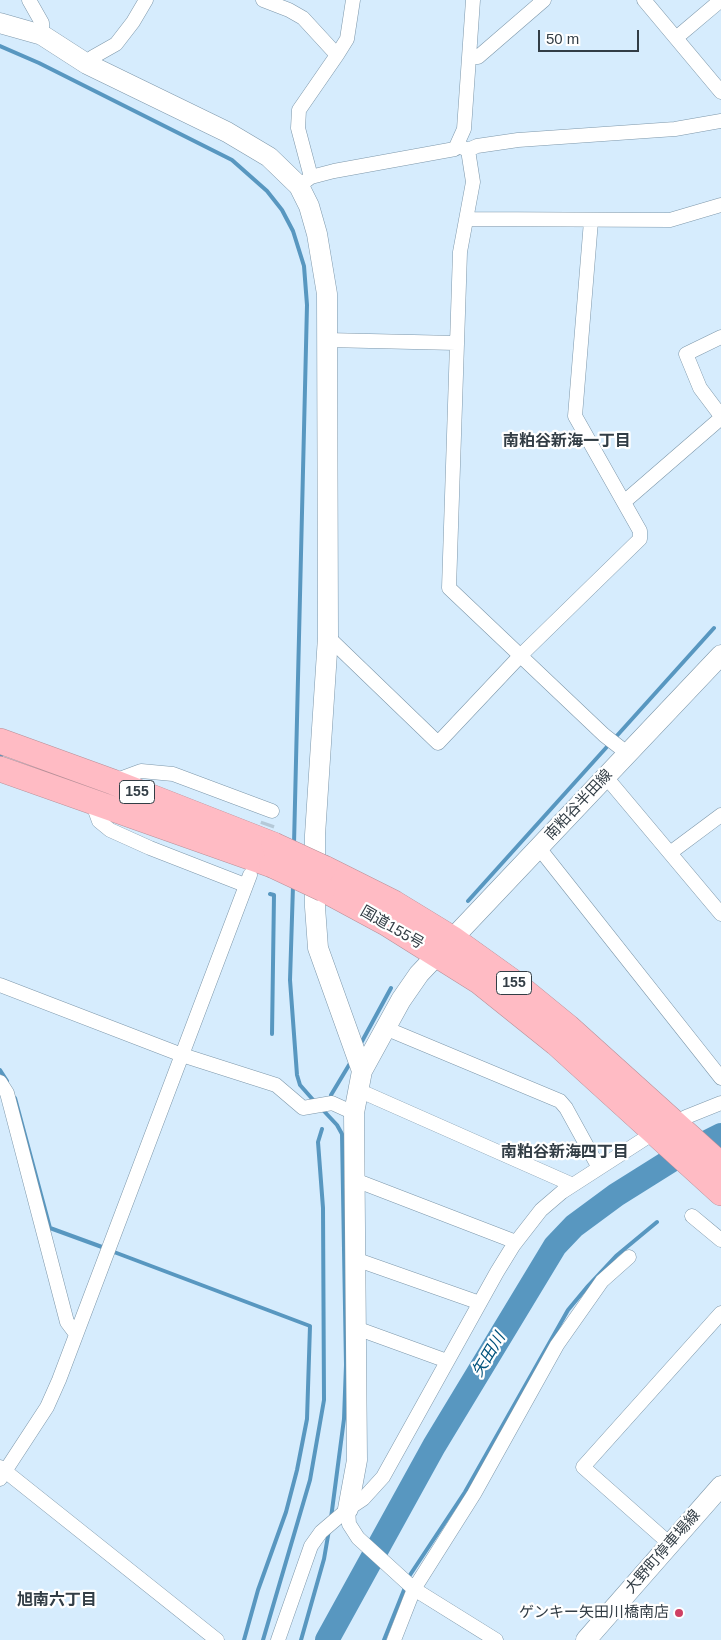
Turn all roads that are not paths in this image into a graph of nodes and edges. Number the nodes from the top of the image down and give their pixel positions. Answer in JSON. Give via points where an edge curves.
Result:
{"nodes":[{"id":1,"x":29,"y":0,"type":"edge"},
{"id":2,"x":146,"y":0,"type":"edge"},
{"id":3,"x":262,"y":0,"type":"edge"},
{"id":4,"x":353,"y":0,"type":"edge"},
{"id":5,"x":473,"y":0,"type":"edge"},
{"id":6,"x":544,"y":0,"type":"edge"},
{"id":7,"x":644,"y":0,"type":"edge"},
{"id":8,"x":721,"y":0,"type":"edge"},
{"id":9,"x":0,"y":24,"type":"edge"},
{"id":10,"x":42,"y":35,"type":"junction"},
{"id":11,"x":676,"y":38,"type":"junction"},
{"id":12,"x":337,"y":55,"type":"junction"},
{"id":13,"x":470,"y":56,"type":"junction"},
{"id":14,"x":86,"y":64,"type":"junction"},
{"id":15,"x":721,"y":92,"type":"edge"},
{"id":16,"x":721,"y":121,"type":"edge"},
{"id":17,"x":463,"y":148,"type":"junction"},
{"id":18,"x":305,"y":181,"type":"junction"},
{"id":19,"x":721,"y":205,"type":"edge"},
{"id":20,"x":466,"y":219,"type":"junction"},
{"id":21,"x":592,"y":221,"type":"junction"},
{"id":22,"x":721,"y":337,"type":"edge"},
{"id":23,"x":327,"y":340,"type":"junction"},
{"id":24,"x":456,"y":343,"type":"junction"},
{"id":25,"x":721,"y":417,"type":"edge"},
{"id":26,"x":624,"y":502,"type":"junction"},
{"id":27,"x":328,"y":637,"type":"junction"},
{"id":28,"x":721,"y":655,"type":"edge"},
{"id":29,"x":520,"y":656,"type":"junction"},
{"id":30,"x":0,"y":740,"type":"edge"},
{"id":31,"x":627,"y":753,"type":"junction"},
{"id":32,"x":0,"y":769,"type":"edge"},
{"id":33,"x":606,"y":776,"type":"junction"},
{"id":34,"x":113,"y":782,"type":"junction"},
{"id":35,"x":92,"y":802,"type":"junction"},
{"id":36,"x":272,"y":811,"type":"dead end"},
{"id":37,"x":721,"y":816,"type":"edge"},
{"id":38,"x":539,"y":848,"type":"junction"},
{"id":39,"x":670,"y":853,"type":"junction"},
{"id":40,"x":273,"y":855,"type":"junction"},
{"id":41,"x":720,"y":911,"type":"edge"},
{"id":42,"x":445,"y":947,"type":"junction"},
{"id":43,"x":0,"y":985,"type":"edge"},
{"id":44,"x":385,"y":1028,"type":"junction"},
{"id":45,"x":182,"y":1055,"type":"junction"},
{"id":46,"x":721,"y":1078,"type":"edge"},
{"id":47,"x":360,"y":1080,"type":"junction"},
{"id":48,"x":0,"y":1082,"type":"edge"},
{"id":49,"x":721,"y":1103,"type":"edge"},
{"id":50,"x":354,"y":1113,"type":"junction"},
{"id":51,"x":669,"y":1131,"type":"junction"},
{"id":52,"x":599,"y":1168,"type":"junction"},
{"id":53,"x":714,"y":1168,"type":"edge"},
{"id":54,"x":354,"y":1180,"type":"junction"},
{"id":55,"x":573,"y":1185,"type":"junction"},
{"id":56,"x":721,"y":1193,"type":"edge"},
{"id":57,"x":692,"y":1216,"type":"dead end"},
{"id":58,"x":721,"y":1240,"type":"edge"},
{"id":59,"x":516,"y":1242,"type":"junction"},
{"id":60,"x":629,"y":1257,"type":"dead end"},
{"id":61,"x":355,"y":1259,"type":"junction"},
{"id":62,"x":480,"y":1303,"type":"junction"},
{"id":63,"x":721,"y":1313,"type":"edge"},
{"id":64,"x":356,"y":1328,"type":"junction"},
{"id":65,"x":76,"y":1334,"type":"junction"},
{"id":66,"x":447,"y":1361,"type":"junction"},
{"id":67,"x":2,"y":1472,"type":"edge"},
{"id":68,"x":721,"y":1486,"type":"edge"},
{"id":69,"x":348,"y":1509,"type":"junction"},
{"id":70,"x":670,"y":1544,"type":"junction"},
{"id":71,"x":412,"y":1587,"type":"junction"},
{"id":72,"x":217,"y":1640,"type":"edge"},
{"id":73,"x":278,"y":1640,"type":"edge"},
{"id":74,"x":394,"y":1640,"type":"edge"},
{"id":75,"x":496,"y":1640,"type":"edge"},
{"id":76,"x":586,"y":1640,"type":"edge"}],
"edges":[{"from":1,"to":10,"type":"street","via":[[42,23]]},
{"from":2,"to":14,"type":"street","via":[[116,44]]},
{"from":3,"to":12,"type":"street","via":[[303,18]]},
{"from":4,"to":12,"type":"street","via":[[347,39]]},
{"from":5,"to":13,"type":"street"},
{"from":6,"to":13,"type":"street","via":[[478,57]]},
{"from":7,"to":11,"type":"street"},
{"from":8,"to":11,"type":"street"},
{"from":9,"to":10,"type":"street"},
{"from":10,"to":14,"type":"street"},
{"from":11,"to":15,"type":"street"},
{"from":12,"to":18,"type":"street","via":[[299,110],[298,128]]},
{"from":13,"to":17,"type":"street"},
{"from":14,"to":18,"type":"street","via":[[227,132]]},
{"from":16,"to":17,"type":"street","via":[[675,129],[518,140]]},
{"from":17,"to":18,"type":"street","via":[[334,170]]},
{"from":17,"to":20,"type":"street","via":[[473,182]]},
{"from":18,"to":23,"type":"street","via":[[323,264]]},
{"from":19,"to":21,"type":"street","via":[[670,220]]},
{"from":20,"to":21,"type":"street"},
{"from":20,"to":24,"type":"street","via":[[460,252]]},
{"from":21,"to":26,"type":"street","via":[[575,416]]},
{"from":22,"to":25,"type":"street","via":[[686,354],[700,388]]},
{"from":23,"to":24,"type":"street"},
{"from":23,"to":27,"type":"street"},
{"from":24,"to":29,"type":"street","via":[[449,588]]},
{"from":25,"to":26,"type":"street"},
{"from":26,"to":29,"type":"street","via":[[640,531],[640,539]]},
{"from":27,"to":29,"type":"street","via":[[438,743]]},
{"from":27,"to":47,"type":"street","via":[[315,835],[318,948]]},
{"from":28,"to":31,"type":"street","name":"南粕谷半田線"},
{"from":29,"to":31,"type":"street"},
{"from":30,"to":34,"type":"highway","name":"国道155号","number":"155"},
{"from":31,"to":33,"type":"street","name":"南粕谷半田線"},
{"from":32,"to":35,"type":"highway","name":"国道155号","number":"155"},
{"from":33,"to":38,"type":"street","name":"南粕谷半田線"},
{"from":33,"to":39,"type":"street"},
{"from":34,"to":36,"type":"street","via":[[141,771],[173,774]]},
{"from":34,"to":40,"type":"highway","name":"国道155号","number":"155"},
{"from":35,"to":40,"type":"highway","name":"国道155号","number":"155"},
{"from":35,"to":45,"type":"street","via":[[99,822],[110,830],[150,848],[248,880]]},
{"from":37,"to":39,"type":"street"},
{"from":38,"to":42,"type":"street","name":"南粕谷半田線"},
{"from":38,"to":46,"type":"street"},
{"from":39,"to":41,"type":"street"},
{"from":40,"to":42,"type":"highway","name":"国道155号","number":"155","bridge":true,"via":[[323,878],[386,923]]},
{"from":42,"to":44,"type":"street","name":"南粕谷半田線","via":[[414,981]]},
{"from":42,"to":51,"type":"highway","name":"国道155号","number":"155","via":[[480,982]]},
{"from":43,"to":45,"type":"street"},
{"from":44,"to":47,"type":"street","name":"南粕谷半田線"},
{"from":44,"to":52,"type":"street","via":[[560,1101]]},
{"from":45,"to":50,"type":"street","via":[[276,1085],[303,1108],[332,1103]]},
{"from":45,"to":65,"type":"street"},
{"from":47,"to":50,"type":"street"},
{"from":47,"to":55,"type":"street"},
{"from":48,"to":65,"type":"street","via":[[6,1093],[67,1322]]},
{"from":49,"to":51,"type":"street"},
{"from":50,"to":54,"type":"street"},
{"from":51,"to":52,"type":"street"},
{"from":51,"to":53,"type":"highway","name":"国道155号","number":"155"},
{"from":52,"to":55,"type":"street"},
{"from":53,"to":56,"type":"highway","name":"国道155号","number":"155"},
{"from":54,"to":59,"type":"street"},
{"from":54,"to":61,"type":"street"},
{"from":55,"to":59,"type":"street","via":[[541,1210]]},
{"from":57,"to":58,"type":"street"},
{"from":59,"to":62,"type":"street"},
{"from":60,"to":71,"type":"street","via":[[602,1281],[557,1345],[474,1494]]},
{"from":61,"to":62,"type":"street"},
{"from":61,"to":64,"type":"street"},
{"from":62,"to":66,"type":"street"},
{"from":63,"to":70,"type":"street","via":[[583,1466]]},
{"from":64,"to":66,"type":"street"},
{"from":64,"to":69,"type":"street","via":[[357,1460]]},
{"from":65,"to":67,"type":"street","via":[[47,1407]]},
{"from":66,"to":69,"type":"street","via":[[383,1477],[363,1499]]},
{"from":67,"to":72,"type":"street"},
{"from":68,"to":70,"type":"street","name":"大野町停車場線"},
{"from":69,"to":71,"type":"street","via":[[349,1524],[358,1538]]},
{"from":69,"to":73,"type":"street","via":[[321,1532],[311,1546]]},
{"from":70,"to":76,"type":"street","name":"大野町停車場線"},
{"from":71,"to":74,"type":"street"},
{"from":71,"to":75,"type":"street"}]}
